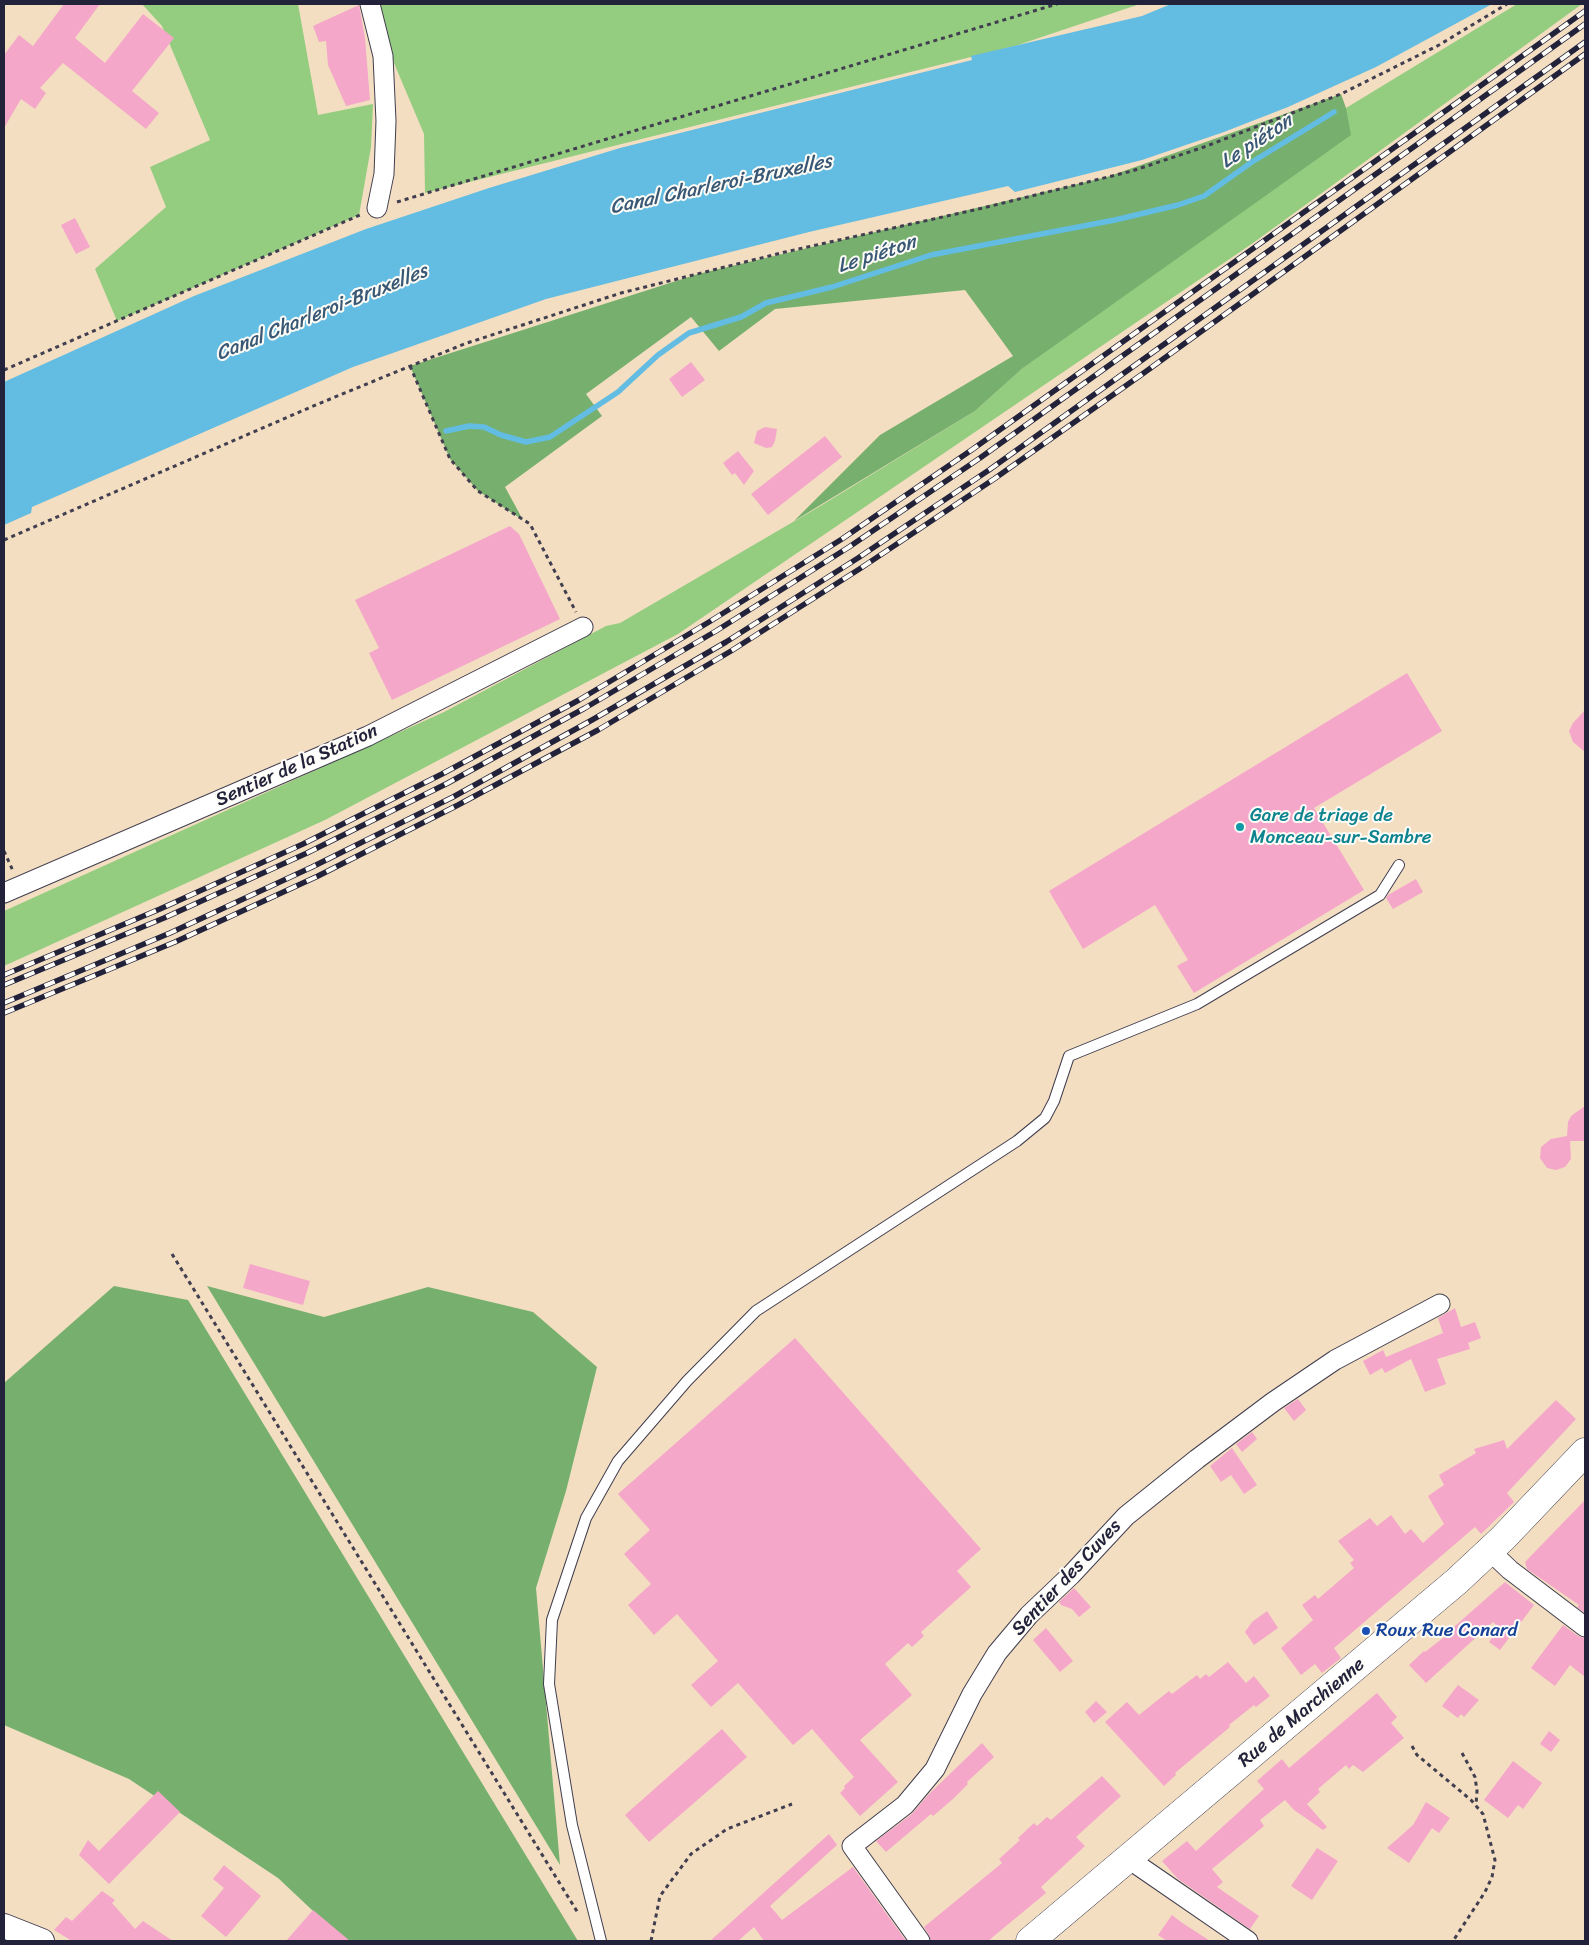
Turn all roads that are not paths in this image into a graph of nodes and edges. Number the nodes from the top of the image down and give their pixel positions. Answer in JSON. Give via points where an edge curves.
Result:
{"nodes":[{"id":1,"x":370,"y":4,"type":"edge"},
{"id":2,"x":377,"y":208,"type":"road end"},
{"id":3,"x":583,"y":627,"type":"road end"},
{"id":4,"x":1399,"y":865,"type":"dead end"},
{"id":5,"x":4,"y":893,"type":"edge"},
{"id":6,"x":1440,"y":1304,"type":"dead end"},
{"id":7,"x":1585,"y":1452,"type":"edge"},
{"id":8,"x":1490,"y":1550,"type":"junction"},
{"id":9,"x":1585,"y":1627,"type":"edge"},
{"id":10,"x":1131,"y":1857,"type":"junction"},
{"id":11,"x":4,"y":1926,"type":"edge"},
{"id":12,"x":42,"y":1941,"type":"edge"},
{"id":13,"x":601,"y":1941,"type":"edge"},
{"id":14,"x":920,"y":1941,"type":"edge"},
{"id":15,"x":1030,"y":1941,"type":"edge"},
{"id":16,"x":1248,"y":1941,"type":"edge"}],
"edges":[{"from":1,"to":2,"type":"street","via":[[383,56],[386,121],[384,174]]},
{"from":3,"to":5,"type":"street","name":"Sentier de la Station","via":[[368,736]]},
{"from":4,"to":13,"type":"lane","via":[[1380,895],[1197,1004],[1069,1056],[1054,1102],[1045,1118],[1018,1141],[756,1311],[687,1381],[618,1461],[586,1518],[552,1620],[549,1684],[572,1825]]},
{"from":6,"to":14,"type":"street","name":"Sentier des Cuves","via":[[1334,1360],[1196,1459],[1126,1516],[1030,1615],[997,1654],[972,1694],[935,1769],[905,1805],[852,1846]]},
{"from":7,"to":8,"type":"main road","name":"Rue de Marchienne"},
{"from":8,"to":9,"type":"street","via":[[1510,1570]]},
{"from":8,"to":10,"type":"main road","name":"Rue de Marchienne"},
{"from":10,"to":15,"type":"main road","name":"Rue de Marchienne"},
{"from":10,"to":16,"type":"street","via":[[1139,1866]]},
{"from":11,"to":12,"type":"street"}]}
